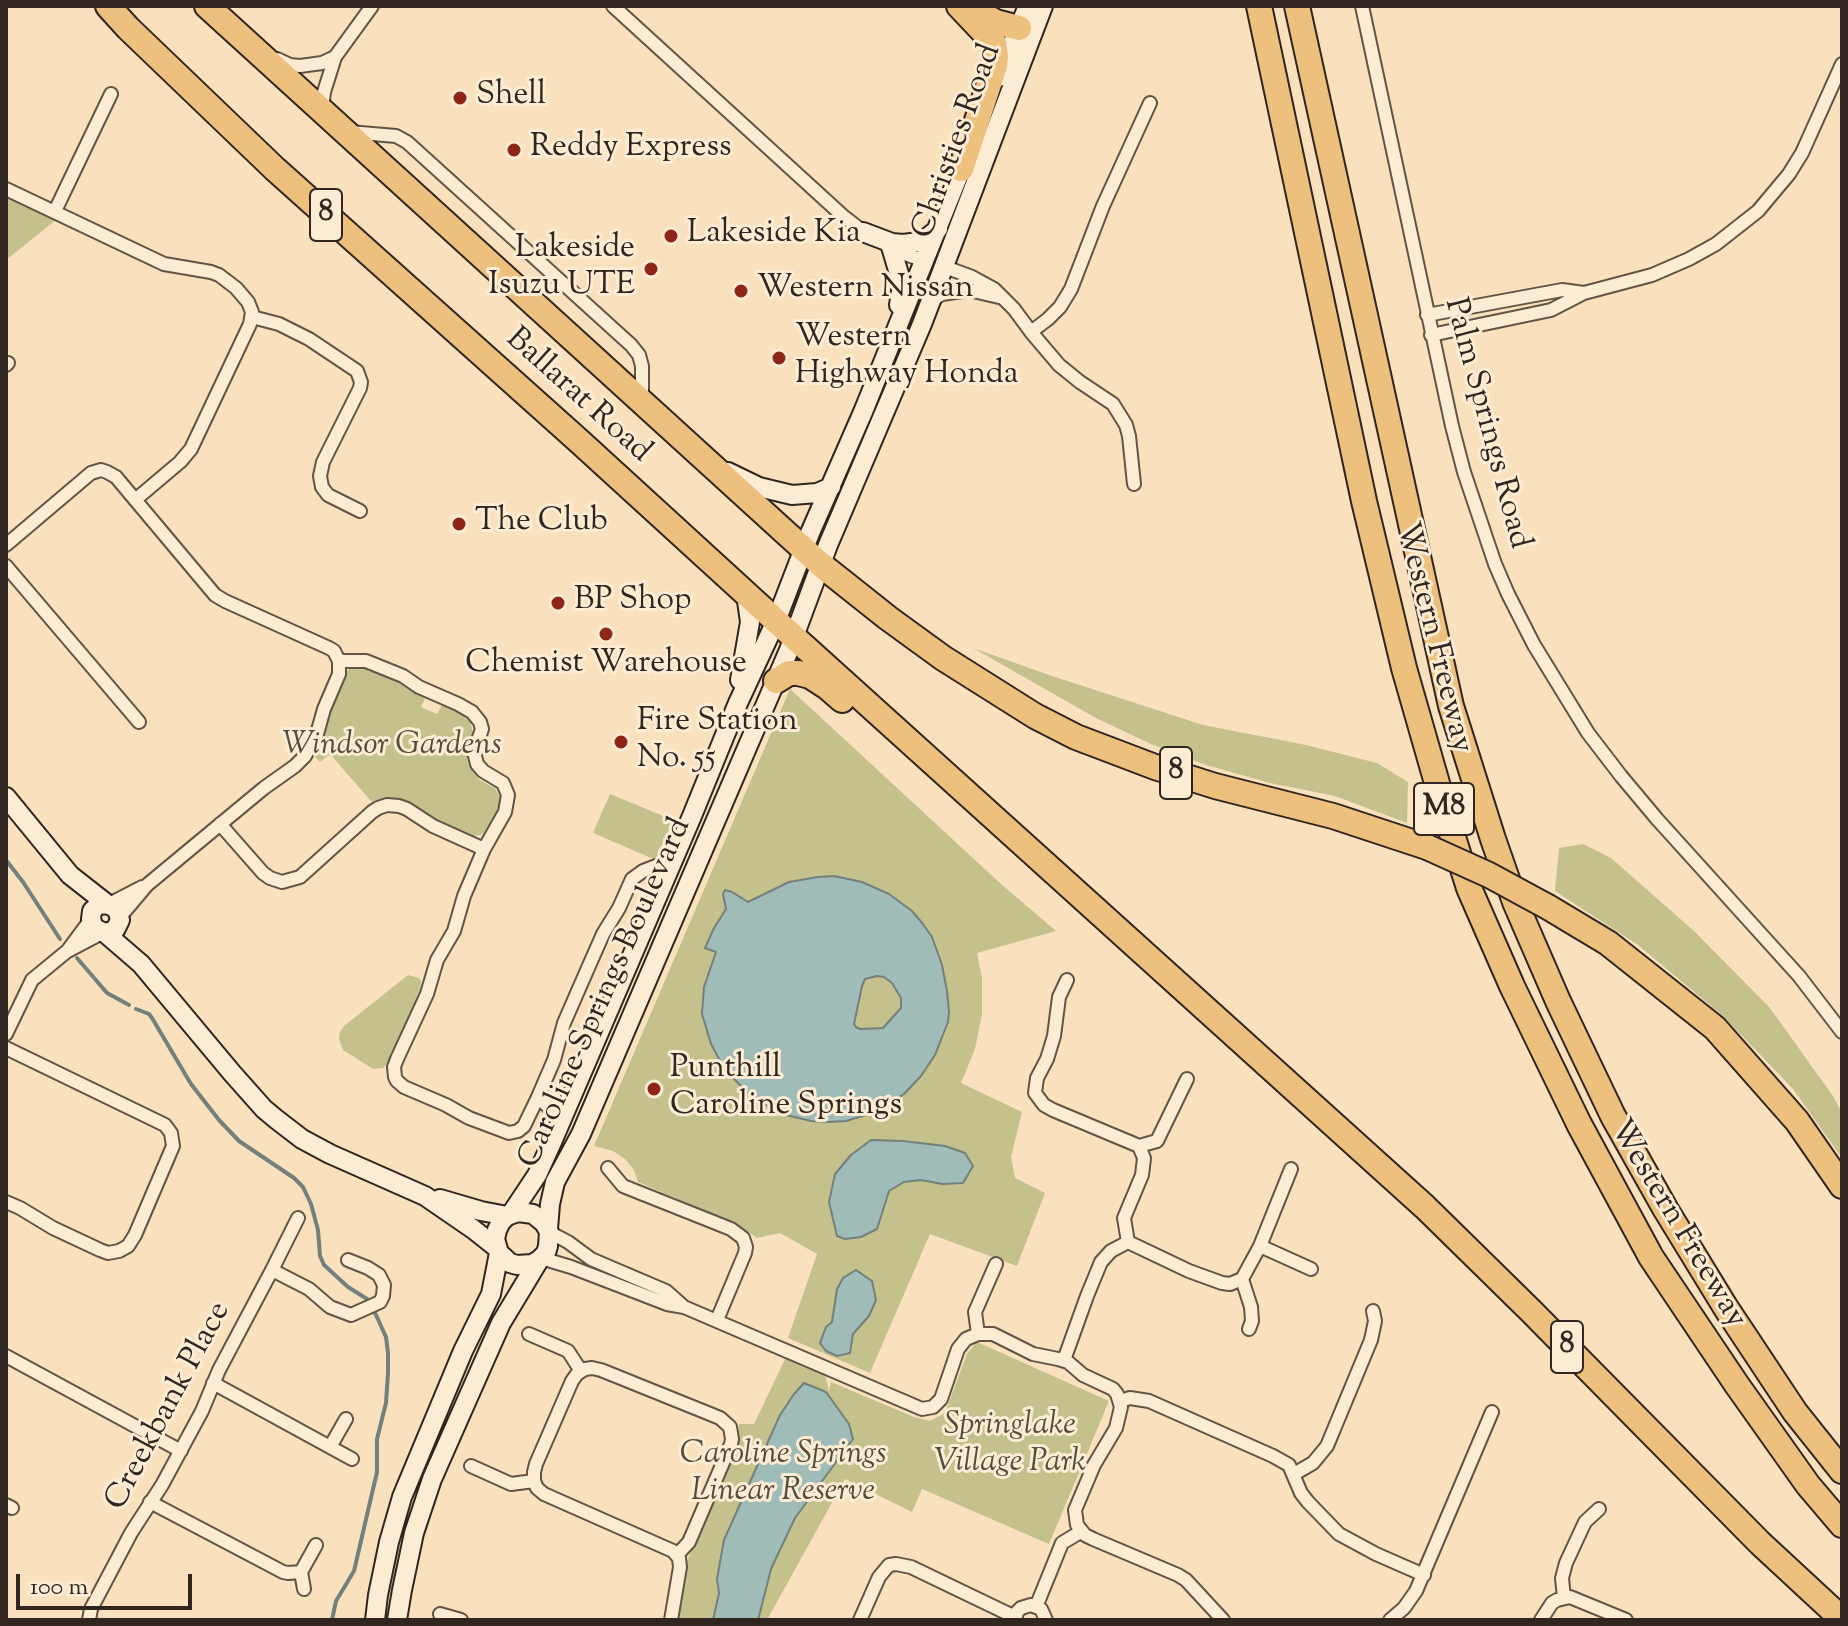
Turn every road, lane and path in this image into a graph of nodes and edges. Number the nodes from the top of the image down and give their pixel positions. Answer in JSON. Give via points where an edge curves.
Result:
{"nodes":[{"id":1,"x":108,"y":6,"type":"edge"},
{"id":2,"x":207,"y":6,"type":"edge"},
{"id":3,"x":372,"y":6,"type":"edge"},
{"id":4,"x":613,"y":6,"type":"edge"},
{"id":5,"x":959,"y":6,"type":"edge"},
{"id":6,"x":966,"y":6,"type":"edge"},
{"id":7,"x":1036,"y":6,"type":"edge"},
{"id":8,"x":1043,"y":6,"type":"edge"},
{"id":9,"x":1259,"y":6,"type":"edge"},
{"id":10,"x":1297,"y":6,"type":"edge"},
{"id":11,"x":1362,"y":6,"type":"edge"},
{"id":12,"x":1023,"y":17,"type":"edge"},
{"id":13,"x":246,"y":41,"type":"junction"},
{"id":14,"x":335,"y":57,"type":"junction"},
{"id":15,"x":1842,"y":64,"type":"edge"},
{"id":16,"x":111,"y":94,"type":"dead end"},
{"id":17,"x":1150,"y":103,"type":"dead end"},
{"id":18,"x":322,"y":110,"type":"junction"},
{"id":19,"x":346,"y":132,"type":"junction"},
{"id":20,"x":961,"y":169,"type":"junction"},
{"id":21,"x":6,"y":189,"type":"edge"},
{"id":22,"x":55,"y":211,"type":"junction"},
{"id":23,"x":938,"y":229,"type":"junction"},
{"id":24,"x":863,"y":232,"type":"junction"},
{"id":25,"x":892,"y":250,"type":"junction"},
{"id":26,"x":925,"y":261,"type":"junction"},
{"id":27,"x":945,"y":267,"type":"junction"},
{"id":28,"x":1584,"y":293,"type":"junction"},
{"id":29,"x":1002,"y":298,"type":"junction"},
{"id":30,"x":932,"y":300,"type":"junction"},
{"id":31,"x":1427,"y":315,"type":"junction"},
{"id":32,"x":252,"y":317,"type":"junction"},
{"id":33,"x":1031,"y":332,"type":"junction"},
{"id":34,"x":1431,"y":335,"type":"junction"},
{"id":35,"x":881,"y":369,"type":"junction"},
{"id":36,"x":642,"y":401,"type":"junction"},
{"id":37,"x":705,"y":459,"type":"junction"},
{"id":38,"x":1134,"y":484,"type":"dead end"},
{"id":39,"x":831,"y":487,"type":"junction"},
{"id":40,"x":135,"y":500,"type":"junction"},
{"id":41,"x":360,"y":511,"type":"dead end"},
{"id":42,"x":6,"y":545,"type":"edge"},
{"id":43,"x":812,"y":556,"type":"junction"},
{"id":44,"x":6,"y":566,"type":"edge"},
{"id":45,"x":746,"y":594,"type":"junction"},
{"id":46,"x":785,"y":629,"type":"junction"},
{"id":47,"x":339,"y":661,"type":"junction"},
{"id":48,"x":776,"y":681,"type":"junction"},
{"id":49,"x":738,"y":703,"type":"junction"},
{"id":50,"x":139,"y":722,"type":"dead end"},
{"id":51,"x":6,"y":797,"type":"edge"},
{"id":52,"x":972,"y":797,"type":"junction"},
{"id":53,"x":692,"y":816,"type":"junction"},
{"id":54,"x":220,"y":824,"type":"junction"},
{"id":55,"x":713,"y":825,"type":"junction"},
{"id":56,"x":484,"y":849,"type":"junction"},
{"id":57,"x":674,"y":859,"type":"junction"},
{"id":58,"x":70,"y":875,"type":"junction"},
{"id":59,"x":114,"y":911,"type":"junction"},
{"id":60,"x":97,"y":926,"type":"junction"},
{"id":61,"x":141,"y":964,"type":"junction"},
{"id":62,"x":1067,"y":980,"type":"dead end"},
{"id":63,"x":613,"y":1002,"type":"junction"},
{"id":64,"x":634,"y":1011,"type":"junction"},
{"id":65,"x":1842,"y":1032,"type":"edge"},
{"id":66,"x":6,"y":1034,"type":"edge"},
{"id":67,"x":6,"y":1048,"type":"edge"},
{"id":68,"x":1187,"y":1079,"type":"dead end"},
{"id":69,"x":538,"y":1097,"type":"junction"},
{"id":70,"x":562,"y":1120,"type":"junction"},
{"id":71,"x":1139,"y":1146,"type":"junction"},
{"id":72,"x":608,"y":1168,"type":"dead end"},
{"id":73,"x":1291,"y":1169,"type":"dead end"},
{"id":74,"x":1842,"y":1186,"type":"edge"},
{"id":75,"x":425,"y":1196,"type":"junction"},
{"id":76,"x":6,"y":1202,"type":"edge"},
{"id":77,"x":509,"y":1215,"type":"junction"},
{"id":78,"x":298,"y":1218,"type":"dead end"},
{"id":79,"x":548,"y":1231,"type":"junction"},
{"id":80,"x":1128,"y":1242,"type":"junction"},
{"id":81,"x":1260,"y":1246,"type":"junction"},
{"id":82,"x":498,"y":1250,"type":"junction"},
{"id":83,"x":540,"y":1259,"type":"junction"},
{"id":84,"x":348,"y":1260,"type":"dead end"},
{"id":85,"x":996,"y":1264,"type":"dead end"},
{"id":86,"x":1311,"y":1269,"type":"dead end"},
{"id":87,"x":272,"y":1270,"type":"junction"},
{"id":88,"x":1242,"y":1279,"type":"junction"},
{"id":89,"x":684,"y":1307,"type":"junction"},
{"id":90,"x":1373,"y":1311,"type":"dead end"},
{"id":91,"x":717,"y":1320,"type":"junction"},
{"id":92,"x":1249,"y":1329,"type":"dead end"},
{"id":93,"x":529,"y":1334,"type":"dead end"},
{"id":94,"x":978,"y":1334,"type":"junction"},
{"id":95,"x":6,"y":1356,"type":"edge"},
{"id":96,"x":1064,"y":1360,"type":"junction"},
{"id":97,"x":581,"y":1371,"type":"junction"},
{"id":98,"x":213,"y":1383,"type":"junction"},
{"id":99,"x":1120,"y":1401,"type":"junction"},
{"id":100,"x":1492,"y":1412,"type":"dead end"},
{"id":101,"x":346,"y":1419,"type":"dead end"},
{"id":102,"x":330,"y":1447,"type":"junction"},
{"id":103,"x":181,"y":1451,"type":"junction"},
{"id":104,"x":352,"y":1459,"type":"dead end"},
{"id":105,"x":471,"y":1466,"type":"dead end"},
{"id":106,"x":1842,"y":1471,"type":"edge"},
{"id":107,"x":1294,"y":1474,"type":"junction"},
{"id":108,"x":534,"y":1481,"type":"junction"},
{"id":109,"x":150,"y":1502,"type":"junction"},
{"id":110,"x":1599,"y":1509,"type":"dead end"},
{"id":111,"x":1842,"y":1525,"type":"edge"},
{"id":112,"x":1082,"y":1531,"type":"junction"},
{"id":113,"x":316,"y":1545,"type":"dead end"},
{"id":114,"x":677,"y":1555,"type":"junction"},
{"id":115,"x":301,"y":1572,"type":"junction"},
{"id":116,"x":1424,"y":1575,"type":"junction"},
{"id":117,"x":304,"y":1589,"type":"dead end"},
{"id":118,"x":1564,"y":1598,"type":"junction"},
{"id":119,"x":1036,"y":1607,"type":"junction"},
{"id":120,"x":440,"y":1614,"type":"dead end"},
{"id":121,"x":1015,"y":1618,"type":"edge"},
{"id":122,"x":1842,"y":1619,"type":"edge"},
{"id":123,"x":89,"y":1620,"type":"edge"},
{"id":124,"x":375,"y":1620,"type":"edge"},
{"id":125,"x":397,"y":1620,"type":"edge"},
{"id":126,"x":461,"y":1620,"type":"edge"},
{"id":127,"x":671,"y":1620,"type":"edge"},
{"id":128,"x":860,"y":1620,"type":"edge"},
{"id":129,"x":1046,"y":1620,"type":"edge"},
{"id":130,"x":1223,"y":1620,"type":"edge"},
{"id":131,"x":1390,"y":1620,"type":"edge"},
{"id":132,"x":1541,"y":1620,"type":"edge"},
{"id":133,"x":1626,"y":1620,"type":"edge"}],
"edges":[{"from":1,"to":45,"type":"highway","name":"Ballarat Road","number":"8","via":[[275,169]]},
{"from":2,"to":13,"type":"highway","name":"Ballarat Road","number":"8"},
{"from":3,"to":14,"type":"street"},
{"from":4,"to":24,"type":"street"},
{"from":5,"to":20,"type":"highway","via":[[994,43],[996,56]]},
{"from":6,"to":12,"type":"highway","via":[[1008,27]]},
{"from":7,"to":12,"type":"main road","name":"Christies Road","via":[[1026,24]]},
{"from":8,"to":27,"type":"main road","name":"Christies Road"},
{"from":9,"to":111,"type":"highway","name":"Western Freeway","number":"M8","via":[[1364,501],[1404,668],[1469,888],[1579,1124],[1651,1257],[1808,1485]]},
{"from":10,"to":106,"type":"highway","name":"Western Freeway","number":"M8","via":[[1451,706],[1515,902],[1613,1116],[1666,1210],[1787,1399]]},
{"from":11,"to":31,"type":"street","name":"Palm Springs Road"},
{"from":12,"to":20,"type":"main road","name":"Christies Road"},
{"from":13,"to":14,"type":"street","via":[[290,65]]},
{"from":13,"to":18,"type":"highway","name":"Ballarat Road","number":"8"},
{"from":14,"to":18,"type":"street"},
{"from":15,"to":28,"type":"street","via":[[1802,153],[1758,211],[1689,259]]},
{"from":16,"to":22,"type":"street"},
{"from":17,"to":33,"type":"street","via":[[1071,289],[1060,307]]},
{"from":18,"to":19,"type":"highway","name":"Ballarat Road","number":"8"},
{"from":19,"to":36,"type":"highway","name":"Ballarat Road","number":"8"},
{"from":19,"to":36,"type":"street","via":[[396,136],[407,142],[631,345],[642,366]]},
{"from":20,"to":23,"type":"main road","name":"Christies Road"},
{"from":21,"to":22,"type":"street"},
{"from":22,"to":32,"type":"street","via":[[164,264],[219,275],[244,296]]},
{"from":23,"to":24,"type":"main road","via":[[919,242],[903,244]]},
{"from":23,"to":26,"type":"main road","name":"Christies Road"},
{"from":24,"to":25,"type":"street"},
{"from":25,"to":26,"type":"street"},
{"from":25,"to":35,"type":"main road","via":[[902,291]]},
{"from":26,"to":27,"type":"main road"},
{"from":26,"to":35,"type":"main road","name":"Christies Road"},
{"from":27,"to":29,"type":"street","via":[[982,281]]},
{"from":27,"to":30,"type":"main road","name":"Christies Road"},
{"from":28,"to":31,"type":"street","via":[[1562,290]]},
{"from":28,"to":34,"type":"street","via":[[1551,310]]},
{"from":29,"to":30,"type":"street","via":[[969,290]]},
{"from":29,"to":33,"type":"street"},
{"from":30,"to":43,"type":"main road","name":"Christies Road"},
{"from":31,"to":34,"type":"street","name":"Palm Springs Road"},
{"from":32,"to":40,"type":"street","via":[[186,457]]},
{"from":32,"to":41,"type":"street","via":[[309,339],[357,371],[360,388],[320,476],[328,495]]},
{"from":33,"to":38,"type":"street","via":[[1059,365],[1120,412],[1129,436]]},
{"from":34,"to":65,"type":"street","name":"Palm Springs Road","via":[[1464,472],[1495,564],[1534,645],[1621,776],[1799,976]]},
{"from":35,"to":39,"type":"main road","name":"Christies Road"},
{"from":36,"to":37,"type":"highway","name":"Ballarat Road","number":"8"},
{"from":37,"to":39,"type":"main road","via":[[774,492],[807,495]]},
{"from":37,"to":43,"type":"highway","name":"Ballarat Road","number":"8"},
{"from":39,"to":43,"type":"main road","name":"Christies Road"},
{"from":40,"to":42,"type":"street","via":[[112,474],[93,471]]},
{"from":40,"to":47,"type":"street","via":[[215,595],[329,648]]},
{"from":43,"to":46,"type":"main road","name":"Caroline Springs Boulevard"},
{"from":43,"to":74,"type":"highway","number":"8","bridge":true,"via":[[943,658],[1076,737],[1155,767],[1427,847],[1489,875],[1608,943],[1715,1028],[1797,1121]]},
{"from":44,"to":50,"type":"street"},
{"from":45,"to":46,"type":"highway","name":"Ballarat Road","number":"8"},
{"from":45,"to":49,"type":"main road","via":[[750,622]]},
{"from":46,"to":48,"type":"main road","name":"Caroline Springs Boulevard"},
{"from":46,"to":49,"type":"main road","name":"Caroline Springs Boulevard"},
{"from":46,"to":52,"type":"highway","number":"8"},
{"from":47,"to":54,"type":"street","via":[[313,745],[295,766]]},
{"from":47,"to":56,"type":"street","via":[[366,661],[403,676],[477,717],[482,729],[476,761],[503,783],[508,795],[503,817]]},
{"from":48,"to":52,"type":"highway","via":[[789,673],[810,676]]},
{"from":48,"to":55,"type":"main road","name":"Caroline Springs Boulevard"},
{"from":49,"to":53,"type":"main road","name":"Caroline Springs Boulevard"},
{"from":51,"to":58,"type":"main road"},
{"from":52,"to":122,"type":"highway","number":"8","via":[[1425,1207]]},
{"from":53,"to":55,"type":"main road"},
{"from":53,"to":57,"type":"main road","name":"Caroline Springs Boulevard"},
{"from":54,"to":56,"type":"street","via":[[263,873],[280,882],[300,877],[372,812],[387,805],[407,809]]},
{"from":54,"to":59,"type":"street"},
{"from":55,"to":64,"type":"main road","name":"Caroline Springs Boulevard"},
{"from":56,"to":69,"type":"street","via":[[397,1059],[395,1077],[404,1087],[509,1133],[524,1126]]},
{"from":57,"to":63,"type":"main road","name":"Caroline Springs Boulevard"},
{"from":57,"to":69,"type":"street","name":"Caroline Springs Boulevard","via":[[632,879],[564,1023]]},
{"from":58,"to":59,"type":"main road"},
{"from":58,"to":60,"type":"main road"},
{"from":59,"to":60,"type":"main road","via":[[115,930]]},
{"from":59,"to":60,"type":"main road","via":[[96,907]]},
{"from":59,"to":61,"type":"main road"},
{"from":60,"to":61,"type":"main road"},
{"from":60,"to":66,"type":"street","via":[[30,983]]},
{"from":61,"to":75,"type":"main road","via":[[276,1119],[330,1154]]},
{"from":62,"to":71,"type":"street","via":[[1035,1093],[1044,1105]]},
{"from":63,"to":64,"type":"main road"},
{"from":63,"to":70,"type":"main road","name":"Caroline Springs Boulevard"},
{"from":64,"to":79,"type":"main road","name":"Caroline Springs Boulevard","via":[[555,1182]]},
{"from":67,"to":76,"type":"street","via":[[165,1125],[173,1146],[135,1235],[119,1251],[100,1250]]},
{"from":68,"to":71,"type":"street","via":[[1157,1141]]},
{"from":69,"to":70,"type":"street","name":"Caroline Springs Boulevard"},
{"from":70,"to":77,"type":"main road","name":"Caroline Springs Boulevard","via":[[537,1175]]},
{"from":71,"to":80,"type":"street","via":[[1144,1166],[1124,1218]]},
{"from":72,"to":91,"type":"street","via":[[623,1186],[743,1238],[745,1253]]},
{"from":73,"to":81,"type":"street"},
{"from":75,"to":77,"type":"main road"},
{"from":75,"to":82,"type":"main road"},
{"from":77,"to":79,"type":"main road","via":[[533,1214]]},
{"from":77,"to":82,"type":"main road","via":[[497,1230]]},
{"from":78,"to":87,"type":"street","name":"Creekbank Place"},
{"from":79,"to":83,"type":"main road","via":[[548,1246]]},
{"from":79,"to":89,"type":"street","via":[[591,1259],[666,1291]]},
{"from":80,"to":88,"type":"street","via":[[1222,1283]]},
{"from":80,"to":96,"type":"street","via":[[1101,1262]]},
{"from":81,"to":86,"type":"street"},
{"from":81,"to":88,"type":"street"},
{"from":82,"to":83,"type":"main road","via":[[517,1265]]},
{"from":82,"to":124,"type":"main road","via":[[491,1294],[402,1497]]},
{"from":83,"to":89,"type":"street"},
{"from":83,"to":125,"type":"main road","via":[[501,1323],[432,1479],[414,1533]]},
{"from":84,"to":87,"type":"street","via":[[379,1275],[384,1285],[380,1302],[351,1315]]},
{"from":85,"to":94,"type":"street","via":[[975,1312]]},
{"from":87,"to":98,"type":"street","name":"Creekbank Place"},
{"from":88,"to":92,"type":"street","via":[[1251,1307]]},
{"from":89,"to":91,"type":"street"},
{"from":90,"to":107,"type":"street","via":[[1371,1340],[1327,1446]]},
{"from":91,"to":94,"type":"street","via":[[922,1409],[941,1399],[958,1349]]},
{"from":93,"to":97,"type":"street","via":[[568,1351]]},
{"from":94,"to":96,"type":"street","via":[[993,1334],[1033,1354]]},
{"from":95,"to":103,"type":"street"},
{"from":96,"to":99,"type":"street","via":[[1113,1389]]},
{"from":97,"to":108,"type":"street","via":[[536,1464]]},
{"from":97,"to":114,"type":"street","via":[[608,1372],[720,1418],[730,1427],[730,1448],[689,1542]]},
{"from":98,"to":102,"type":"street"},
{"from":98,"to":103,"type":"street","name":"Creekbank Place"},
{"from":99,"to":107,"type":"street","via":[[1138,1398],[1162,1406],[1273,1456]]},
{"from":99,"to":112,"type":"street","via":[[1116,1428],[1075,1510]]},
{"from":100,"to":116,"type":"street"},
{"from":101,"to":102,"type":"street"},
{"from":102,"to":104,"type":"street"},
{"from":103,"to":109,"type":"street","name":"Creekbank Place"},
{"from":105,"to":108,"type":"street","via":[[511,1484]]},
{"from":107,"to":116,"type":"street","via":[[1301,1493],[1339,1534]]},
{"from":108,"to":114,"type":"street","via":[[544,1494]]},
{"from":109,"to":115,"type":"street","via":[[283,1572]]},
{"from":109,"to":123,"type":"street","name":"Creekbank Place"},
{"from":110,"to":118,"type":"street","via":[[1585,1522],[1566,1563]]},
{"from":112,"to":119,"type":"street","via":[[1062,1543]]},
{"from":112,"to":130,"type":"street","via":[[1186,1580]]},
{"from":113,"to":115,"type":"street"},
{"from":114,"to":127,"type":"street","via":[[680,1567]]},
{"from":115,"to":117,"type":"street"},
{"from":116,"to":131,"type":"street","via":[[1411,1599]]},
{"from":118,"to":132,"type":"street"},
{"from":118,"to":133,"type":"street"},
{"from":119,"to":121,"type":"street","via":[[1026,1606]]},
{"from":119,"to":129,"type":"street"},
{"from":120,"to":126,"type":"street"},
{"from":121,"to":128,"type":"street","via":[[896,1564],[879,1577]]}]}
